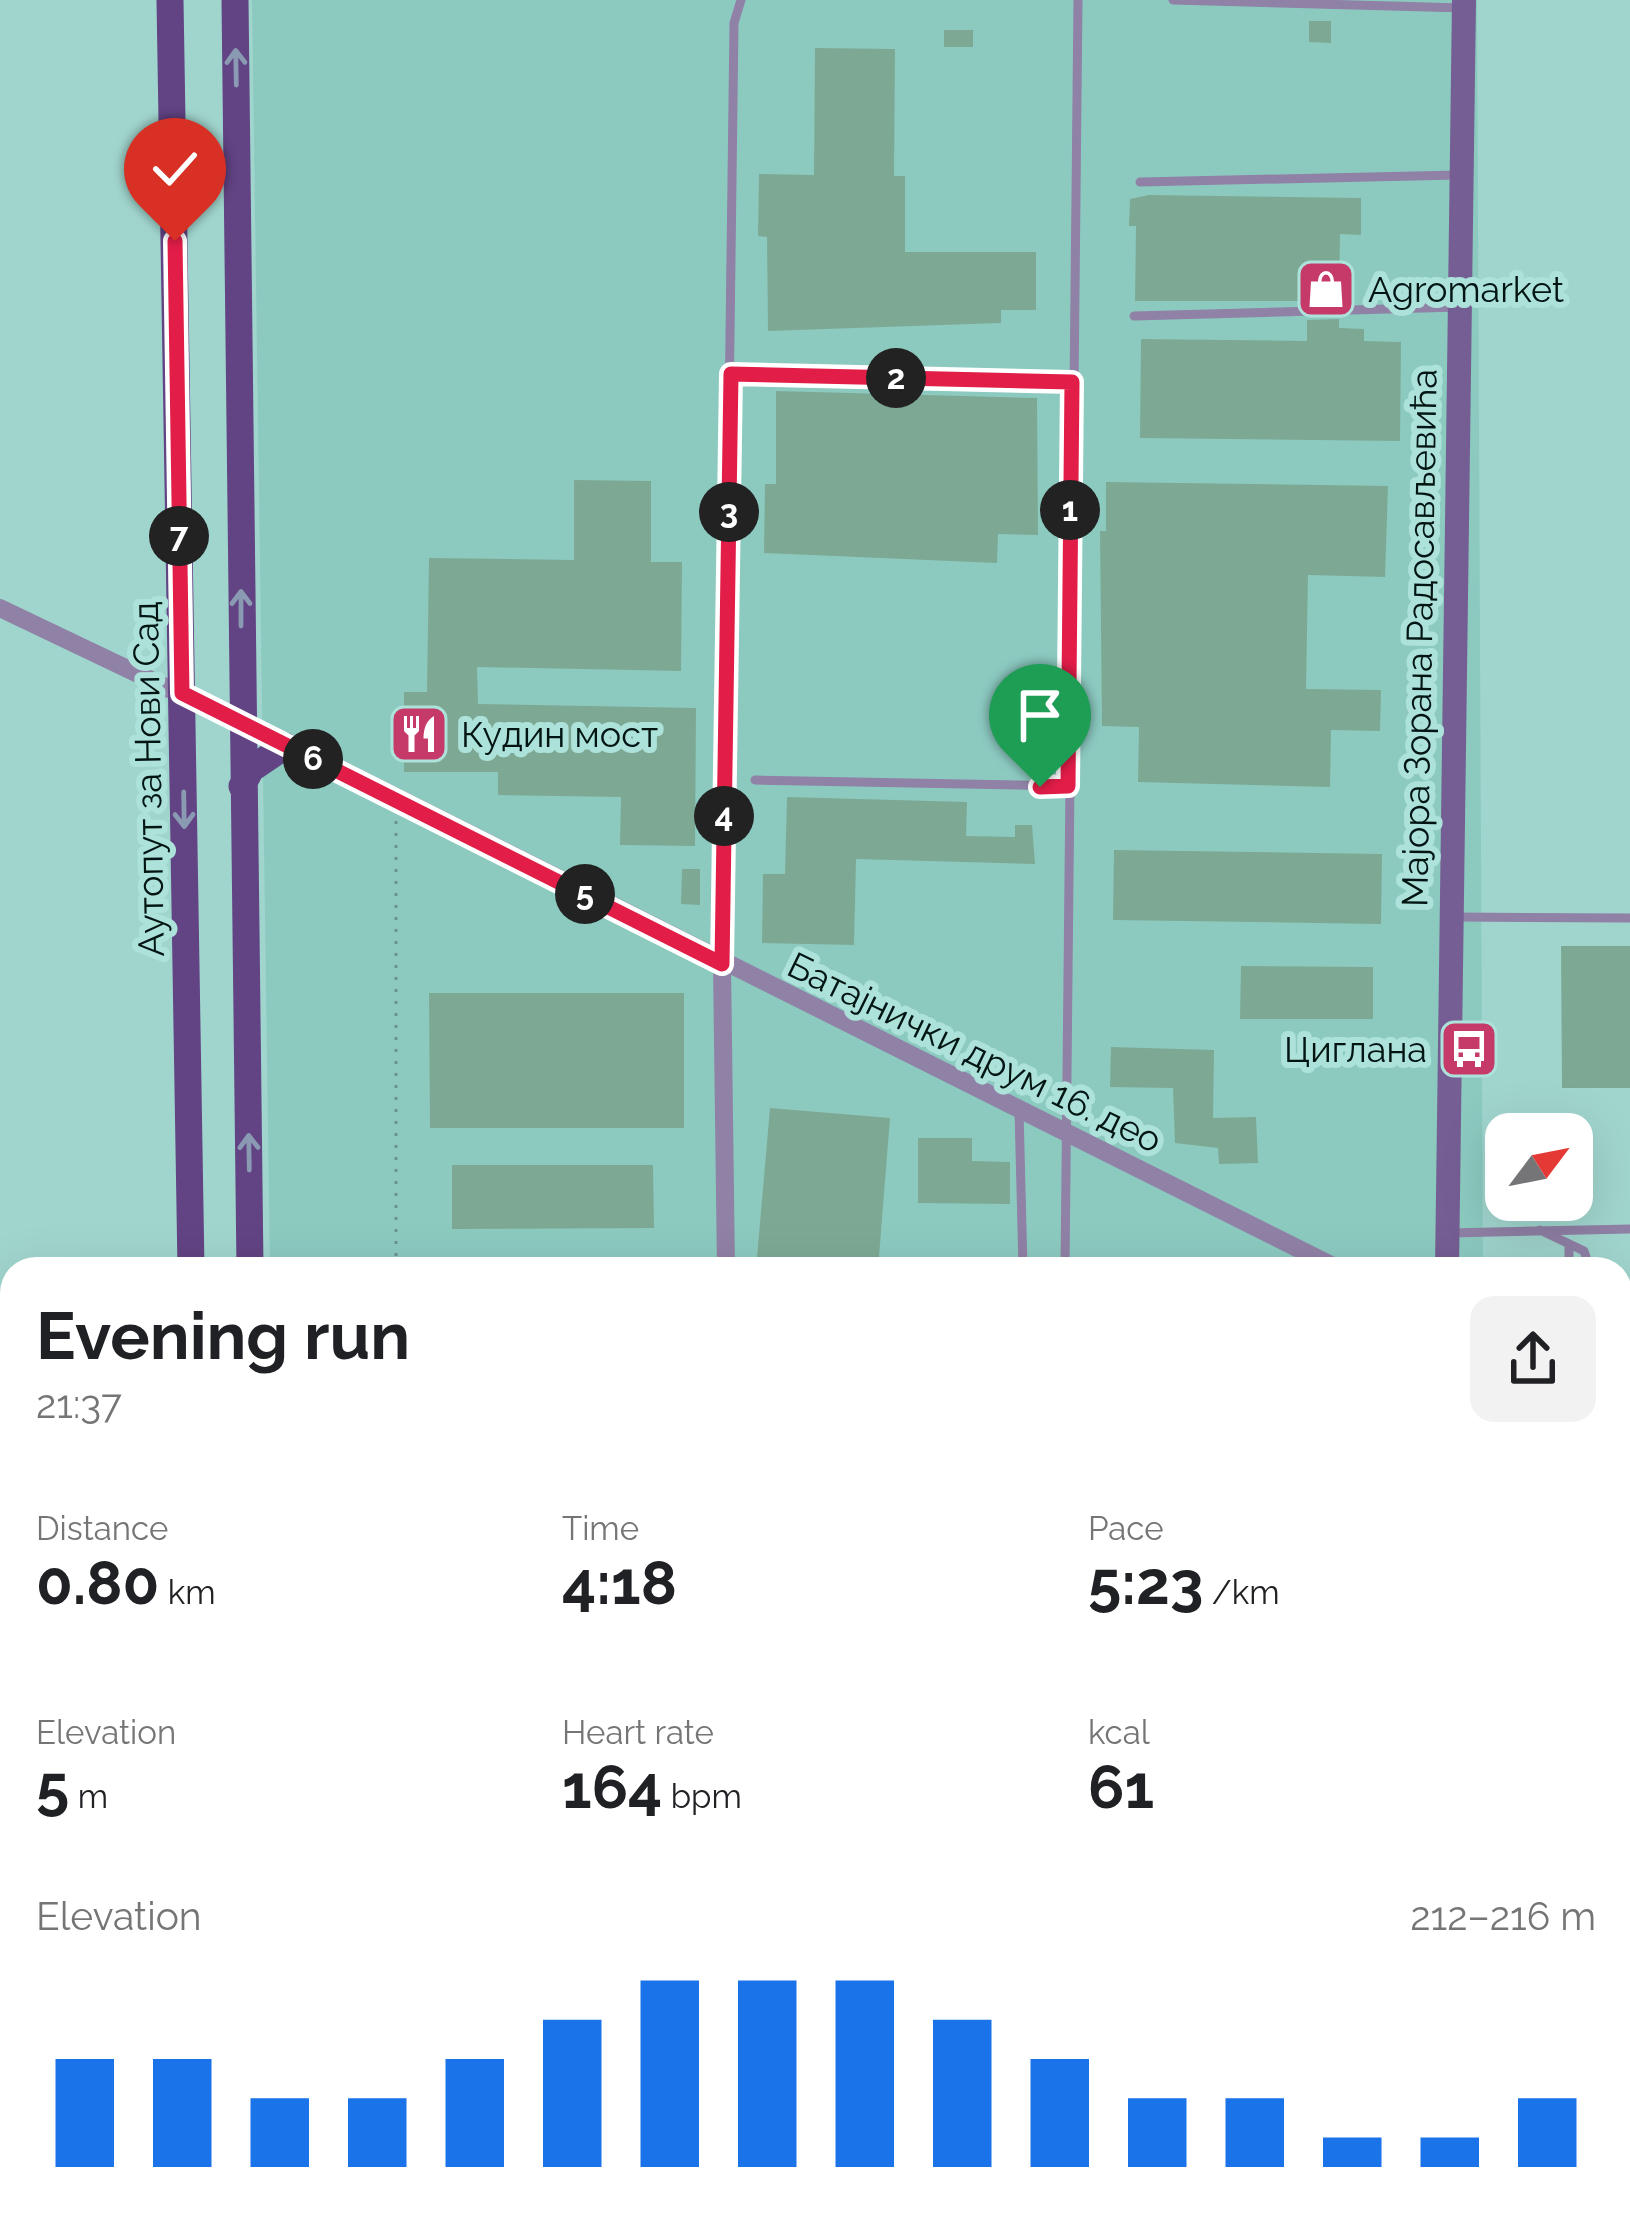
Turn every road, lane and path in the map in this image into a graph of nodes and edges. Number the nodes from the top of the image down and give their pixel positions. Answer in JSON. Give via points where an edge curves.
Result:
{"nodes":[{"id":1,"x":170,"y":0,"type":"edge"},
{"id":2,"x":235,"y":0,"type":"edge"},
{"id":3,"x":741,"y":0,"type":"edge"},
{"id":4,"x":1078,"y":0,"type":"edge"},
{"id":5,"x":1173,"y":0,"type":"edge"},
{"id":6,"x":1464,"y":4,"type":"edge"},
{"id":7,"x":1461,"y":175,"type":"junction"},
{"id":8,"x":1140,"y":182,"type":"dead end"},
{"id":9,"x":1460,"y":307,"type":"junction"},
{"id":10,"x":1134,"y":316,"type":"dead end"},
{"id":11,"x":731,"y":374,"type":"junction"},
{"id":12,"x":1072,"y":382,"type":"junction"},
{"id":13,"x":0,"y":608,"type":"edge"},
{"id":14,"x":182,"y":693,"type":"junction"},
{"id":15,"x":242,"y":725,"type":"junction"},
{"id":16,"x":285,"y":746,"type":"junction"},
{"id":17,"x":754,"y":780,"type":"dead end"},
{"id":18,"x":242,"y":786,"type":"junction"},
{"id":19,"x":1068,"y":786,"type":"junction"},
{"id":20,"x":396,"y":797,"type":"junction"},
{"id":21,"x":1452,"y":917,"type":"junction"},
{"id":22,"x":1630,"y":918,"type":"edge"},
{"id":23,"x":722,"y":964,"type":"junction"},
{"id":24,"x":1019,"y":1110,"type":"junction"},
{"id":25,"x":1066,"y":1133,"type":"junction"},
{"id":26,"x":1535,"y":1228,"type":"junction"},
{"id":27,"x":1630,"y":1229,"type":"edge"},
{"id":28,"x":1448,"y":1233,"type":"junction"},
{"id":29,"x":1568,"y":1245,"type":"junction"},
{"id":30,"x":191,"y":1257,"type":"edge"},
{"id":31,"x":250,"y":1257,"type":"edge"},
{"id":32,"x":397,"y":1257,"type":"edge"},
{"id":33,"x":726,"y":1257,"type":"edge"},
{"id":34,"x":1023,"y":1257,"type":"edge"},
{"id":35,"x":1065,"y":1257,"type":"edge"},
{"id":36,"x":1315,"y":1257,"type":"edge"},
{"id":37,"x":1448,"y":1257,"type":"edge"},
{"id":38,"x":1568,"y":1257,"type":"edge"},
{"id":39,"x":1586,"y":1257,"type":"edge"}],
"edges":[{"from":1,"to":14,"type":"main road","name":"Аутопут за Нови Сад"},
{"from":15,"to":2,"type":"main road","one_way":true},
{"from":3,"to":11,"type":"lane","via":[[734,23]]},
{"from":4,"to":12,"type":"lane"},
{"from":5,"to":6,"type":"lane","name":"Мајора Зорана Радосављевића"},
{"from":6,"to":7,"type":"main road","name":"Мајора Зорана Радосављевића"},
{"from":7,"to":8,"type":"lane"},
{"from":7,"to":9,"type":"main road","name":"Мајора Зорана Радосављевића"},
{"from":9,"to":10,"type":"lane"},
{"from":9,"to":21,"type":"main road","name":"Мајора Зорана Радосављевића"},
{"from":11,"to":12,"type":"lane"},
{"from":11,"to":23,"type":"lane"},
{"from":12,"to":19,"type":"lane"},
{"from":13,"to":14,"type":"street","name":"Батајнички друм 16. део"},
{"from":14,"to":15,"type":"street","name":"Батајнички друм 16. део"},
{"from":14,"to":30,"type":"main road","name":"Аутопут за Нови Сад","one_way":true},
{"from":15,"to":16,"type":"street","name":"Батајнички друм 16. део"},
{"from":15,"to":18,"type":"main road"},
{"from":16,"to":18,"type":"main road","via":[[251,769]]},
{"from":16,"to":20,"type":"street","name":"Батајнички друм 16. део"},
{"from":17,"to":19,"type":"lane"},
{"from":31,"to":18,"type":"main road","one_way":true},
{"from":19,"to":25,"type":"lane"},
{"from":20,"to":23,"type":"street","name":"Батајнички друм 16. део"},
{"from":20,"to":32,"type":"path"},
{"from":21,"to":22,"type":"lane"},
{"from":21,"to":28,"type":"main road","name":"Мајора Зорана Радосављевића"},
{"from":23,"to":24,"type":"street","name":"Батајнички друм 16. део"},
{"from":23,"to":33,"type":"street"},
{"from":24,"to":25,"type":"street","name":"Батајнички друм 16. део"},
{"from":24,"to":34,"type":"lane"},
{"from":25,"to":35,"type":"lane"},
{"from":25,"to":36,"type":"street","name":"Батајнички друм 16. део"},
{"from":26,"to":27,"type":"lane"},
{"from":26,"to":28,"type":"lane"},
{"from":26,"to":29,"type":"lane"},
{"from":28,"to":37,"type":"main road","name":"Мајора Зорана Радосављевића"},
{"from":29,"to":38,"type":"lane"},
{"from":29,"to":39,"type":"lane"}]}
